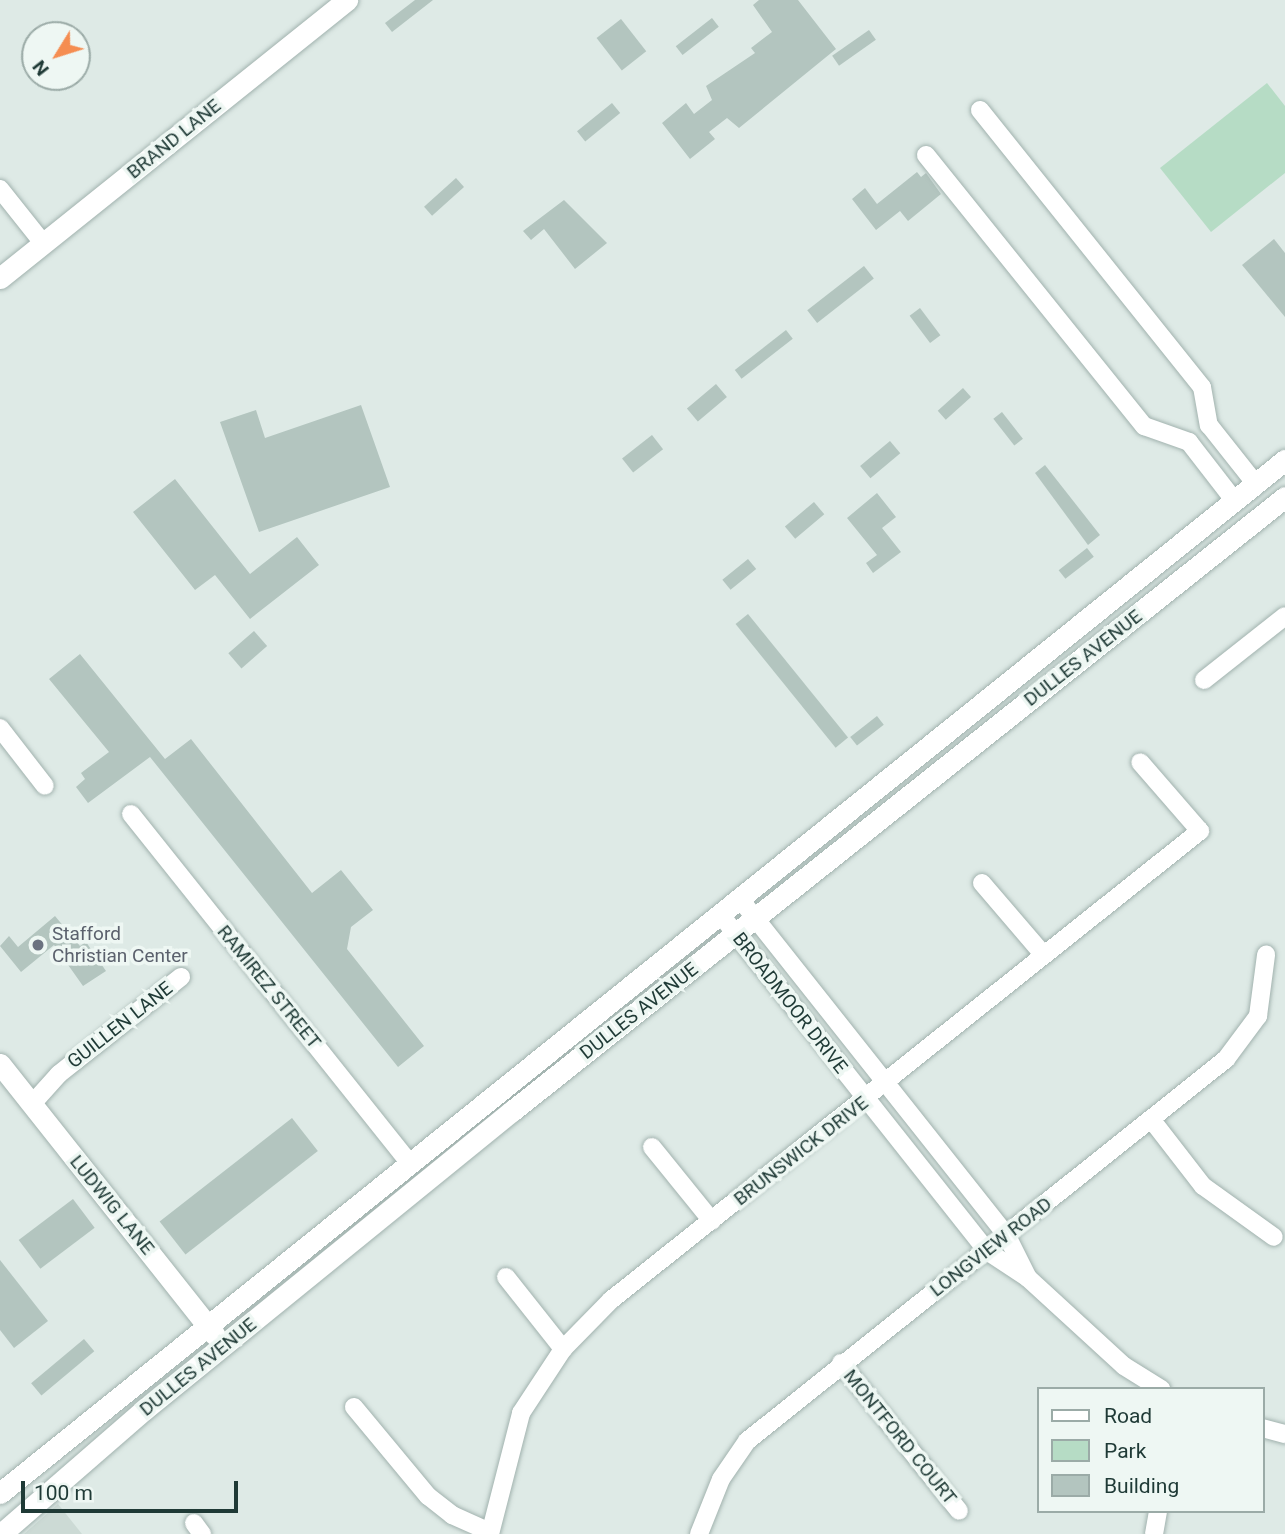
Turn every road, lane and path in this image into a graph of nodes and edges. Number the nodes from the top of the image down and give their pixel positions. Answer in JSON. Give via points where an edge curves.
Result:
{"nodes":[{"id":1,"x":348,"y":0,"type":"edge"},
{"id":2,"x":980,"y":110,"type":"dead end"},
{"id":3,"x":926,"y":155,"type":"dead end"},
{"id":4,"x":0,"y":189,"type":"edge"},
{"id":5,"x":43,"y":243,"type":"junction"},
{"id":6,"x":0,"y":278,"type":"edge"},
{"id":7,"x":1209,"y":425,"type":"junction"},
{"id":8,"x":1189,"y":442,"type":"junction"},
{"id":9,"x":1285,"y":460,"type":"edge"},
{"id":10,"x":1255,"y":482,"type":"junction"},
{"id":11,"x":1285,"y":497,"type":"edge"},
{"id":12,"x":1234,"y":500,"type":"junction"},
{"id":13,"x":1285,"y":616,"type":"edge"},
{"id":14,"x":1204,"y":680,"type":"dead end"},
{"id":15,"x":0,"y":729,"type":"edge"},
{"id":16,"x":1140,"y":762,"type":"dead end"},
{"id":17,"x":45,"y":786,"type":"dead end"},
{"id":18,"x":131,"y":814,"type":"dead end"},
{"id":19,"x":982,"y":883,"type":"dead end"},
{"id":20,"x":740,"y":899,"type":"junction"},
{"id":21,"x":720,"y":914,"type":"junction"},
{"id":22,"x":757,"y":918,"type":"junction"},
{"id":23,"x":737,"y":934,"type":"junction"},
{"id":24,"x":1042,"y":953,"type":"junction"},
{"id":25,"x":1266,"y":955,"type":"dead end"},
{"id":26,"x":181,"y":977,"type":"dead end"},
{"id":27,"x":0,"y":1064,"type":"edge"},
{"id":28,"x":886,"y":1083,"type":"junction"},
{"id":29,"x":496,"y":1091,"type":"junction"},
{"id":30,"x":865,"y":1099,"type":"junction"},
{"id":31,"x":32,"y":1104,"type":"junction"},
{"id":32,"x":512,"y":1111,"type":"junction"},
{"id":33,"x":1152,"y":1119,"type":"junction"},
{"id":34,"x":652,"y":1147,"type":"dead end"},
{"id":35,"x":408,"y":1161,"type":"junction"},
{"id":36,"x":712,"y":1221,"type":"junction"},
{"id":37,"x":1007,"y":1236,"type":"junction"},
{"id":38,"x":1274,"y":1237,"type":"dead end"},
{"id":39,"x":986,"y":1251,"type":"junction"},
{"id":40,"x":506,"y":1277,"type":"dead end"},
{"id":41,"x":1028,"y":1278,"type":"junction"},
{"id":42,"x":207,"y":1325,"type":"junction"},
{"id":43,"x":223,"y":1346,"type":"junction"},
{"id":44,"x":563,"y":1349,"type":"junction"},
{"id":45,"x":841,"y":1363,"type":"junction"},
{"id":46,"x":1158,"y":1387,"type":"edge"},
{"id":47,"x":354,"y":1407,"type":"dead end"},
{"id":48,"x":1264,"y":1429,"type":"edge"},
{"id":49,"x":1285,"y":1434,"type":"edge"},
{"id":50,"x":0,"y":1493,"type":"edge"},
{"id":51,"x":959,"y":1511,"type":"dead end"},
{"id":52,"x":1157,"y":1513,"type":"edge"},
{"id":53,"x":490,"y":1533,"type":"edge"},
{"id":54,"x":1,"y":1534,"type":"edge"},
{"id":55,"x":699,"y":1534,"type":"edge"},
{"id":56,"x":1154,"y":1534,"type":"edge"}],
"edges":[{"from":1,"to":5,"type":"main road","name":"BRAND LANE"},
{"from":2,"to":7,"type":"street","via":[[1202,387]]},
{"from":3,"to":8,"type":"street","via":[[1144,426]]},
{"from":4,"to":5,"type":"street"},
{"from":5,"to":6,"type":"main road","name":"BRAND LANE"},
{"from":7,"to":8,"type":"street"},
{"from":7,"to":10,"type":"street"},
{"from":8,"to":12,"type":"street"},
{"from":9,"to":10,"type":"main road","name":"DULLES AVENUE"},
{"from":10,"to":12,"type":"main road","name":"DULLES AVENUE"},
{"from":11,"to":22,"type":"main road","name":"DULLES AVENUE"},
{"from":12,"to":20,"type":"main road","name":"DULLES AVENUE"},
{"from":13,"to":14,"type":"street"},
{"from":15,"to":17,"type":"street"},
{"from":16,"to":24,"type":"street","name":"BRUNSWICK DRIVE","via":[[1200,831]]},
{"from":18,"to":35,"type":"street","name":"RAMIREZ STREET"},
{"from":19,"to":24,"type":"street"},
{"from":20,"to":21,"type":"main road","name":"DULLES AVENUE"},
{"from":20,"to":22,"type":"street","name":"BROADMOOR DRIVE"},
{"from":21,"to":23,"type":"street","name":"BROADMOOR DRIVE"},
{"from":21,"to":29,"type":"main road","name":"DULLES AVENUE"},
{"from":22,"to":23,"type":"main road","name":"DULLES AVENUE"},
{"from":22,"to":28,"type":"street","name":"BROADMOOR DRIVE"},
{"from":23,"to":30,"type":"street","name":"BROADMOOR DRIVE"},
{"from":23,"to":32,"type":"main road","name":"DULLES AVENUE"},
{"from":24,"to":28,"type":"street","name":"BRUNSWICK DRIVE"},
{"from":25,"to":33,"type":"street","name":"LONGVIEW ROAD","via":[[1258,1016],[1245,1038]]},
{"from":26,"to":31,"type":"street","name":"GUILLEN LANE","via":[[59,1074]]},
{"from":27,"to":31,"type":"main road","name":"LUDWIG LANE"},
{"from":28,"to":30,"type":"street","name":"BRUNSWICK DRIVE"},
{"from":28,"to":37,"type":"street","name":"BROADMOOR DRIVE"},
{"from":29,"to":32,"type":"main road"},
{"from":29,"to":35,"type":"main road","name":"DULLES AVENUE"},
{"from":30,"to":36,"type":"street","name":"BRUNSWICK DRIVE"},
{"from":30,"to":39,"type":"street","name":"BROADMOOR DRIVE"},
{"from":31,"to":42,"type":"main road","name":"LUDWIG LANE"},
{"from":32,"to":43,"type":"main road","name":"DULLES AVENUE"},
{"from":33,"to":37,"type":"street","name":"LONGVIEW ROAD"},
{"from":33,"to":38,"type":"street","via":[[1203,1186]]},
{"from":34,"to":36,"type":"street"},
{"from":35,"to":42,"type":"main road","name":"DULLES AVENUE"},
{"from":36,"to":44,"type":"street","name":"BRUNSWICK DRIVE","via":[[611,1300]]},
{"from":37,"to":39,"type":"street","name":"LONGVIEW ROAD"},
{"from":37,"to":41,"type":"street","name":"BROADMOOR DRIVE"},
{"from":39,"to":41,"type":"street","name":"BROADMOOR DRIVE"},
{"from":39,"to":45,"type":"street","name":"LONGVIEW ROAD"},
{"from":40,"to":44,"type":"street"},
{"from":41,"to":46,"type":"street","name":"BROADMOOR DRIVE","via":[[1076,1326]]},
{"from":42,"to":43,"type":"main road","name":"LUDWIG LANE"},
{"from":42,"to":50,"type":"main road","name":"DULLES AVENUE"},
{"from":43,"to":54,"type":"main road","name":"DULLES AVENUE"},
{"from":44,"to":53,"type":"street","name":"BRUNSWICK DRIVE","via":[[521,1413]]},
{"from":45,"to":51,"type":"street","name":"MONTFORD COURT"},
{"from":45,"to":55,"type":"street","name":"LONGVIEW ROAD","via":[[747,1441],[721,1479]]},
{"from":47,"to":53,"type":"street","via":[[428,1496],[452,1515]]},
{"from":48,"to":49,"type":"street"},
{"from":52,"to":56,"type":"street"}]}
